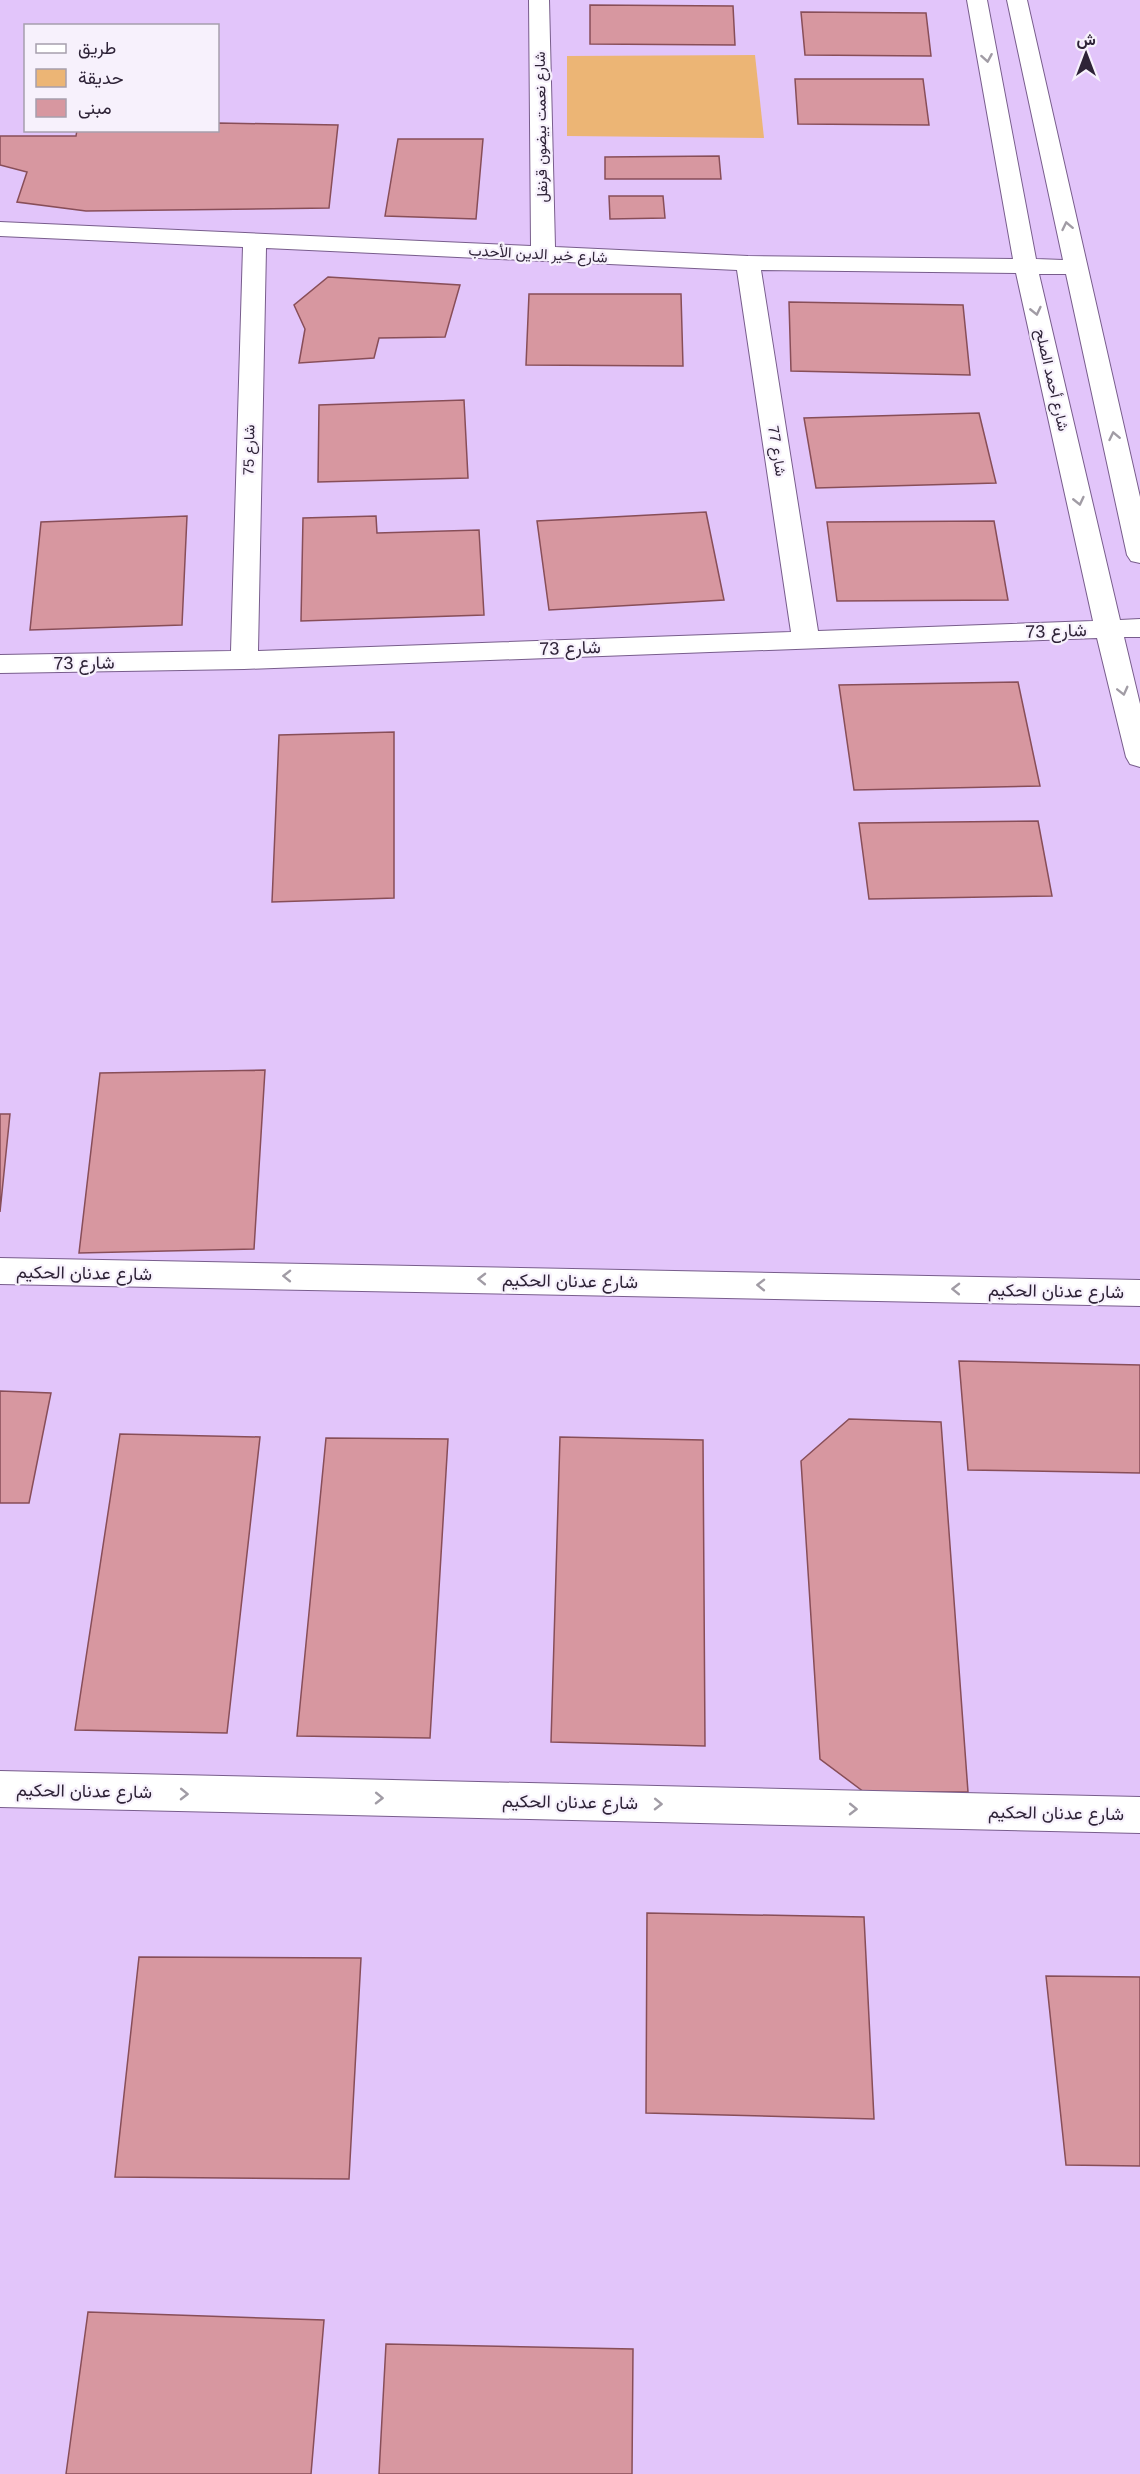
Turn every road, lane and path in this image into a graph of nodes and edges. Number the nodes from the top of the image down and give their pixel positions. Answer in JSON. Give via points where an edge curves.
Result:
{"nodes":[{"id":1,"x":539,"y":0,"type":"edge"},
{"id":2,"x":977,"y":0,"type":"edge"},
{"id":3,"x":1017,"y":0,"type":"edge"},
{"id":4,"x":0,"y":229,"type":"edge"},
{"id":5,"x":255,"y":241,"type":"junction"},
{"id":6,"x":543,"y":255,"type":"junction"},
{"id":7,"x":748,"y":263,"type":"junction"},
{"id":8,"x":1026,"y":266,"type":"junction"},
{"id":9,"x":1076,"y":267,"type":"junction"},
{"id":10,"x":1140,"y":555,"type":"edge"},
{"id":11,"x":1140,"y":628,"type":"edge"},
{"id":12,"x":1108,"y":629,"type":"junction"},
{"id":13,"x":806,"y":640,"type":"junction"},
{"id":14,"x":244,"y":660,"type":"junction"},
{"id":15,"x":0,"y":664,"type":"edge"},
{"id":16,"x":1140,"y":757,"type":"edge"},
{"id":17,"x":0,"y":1272,"type":"edge"},
{"id":18,"x":1140,"y":1293,"type":"edge"},
{"id":19,"x":0,"y":1789,"type":"edge"},
{"id":20,"x":1140,"y":1815,"type":"edge"}],
"edges":[{"from":1,"to":6,"type":"street","name":"شارع نعمت بيضون قرنفل"},
{"from":2,"to":8,"type":"street","name":"شارع أحمد الصلح","one_way":true},
{"from":9,"to":3,"type":"street","one_way":true},
{"from":4,"to":5,"type":"street","name":"شارع خير الدين الأحدب"},
{"from":5,"to":6,"type":"street","name":"شارع خير الدين الأحدب"},
{"from":5,"to":14,"type":"street","name":"شارع 75"},
{"from":6,"to":7,"type":"street","name":"شارع خير الدين الأحدب"},
{"from":7,"to":8,"type":"street","name":"شارع خير الدين الأحدب"},
{"from":7,"to":13,"type":"street","name":"شارع 77"},
{"from":8,"to":9,"type":"street","name":"شارع خير الدين الأحدب"},
{"from":8,"to":12,"type":"street","name":"شارع أحمد الصلح","one_way":true},
{"from":10,"to":9,"type":"street","one_way":true},
{"from":11,"to":12,"type":"street","name":"شارع 73"},
{"from":12,"to":13,"type":"street","name":"شارع 73"},
{"from":12,"to":16,"type":"street","name":"شارع أحمد الصلح","one_way":true},
{"from":13,"to":14,"type":"street","name":"شارع 73"},
{"from":14,"to":15,"type":"street","name":"شارع 73"},
{"from":18,"to":17,"type":"street","name":"شارع عدنان الحكيم","one_way":true},
{"from":19,"to":20,"type":"street","name":"شارع عدنان الحكيم","one_way":true}]}
